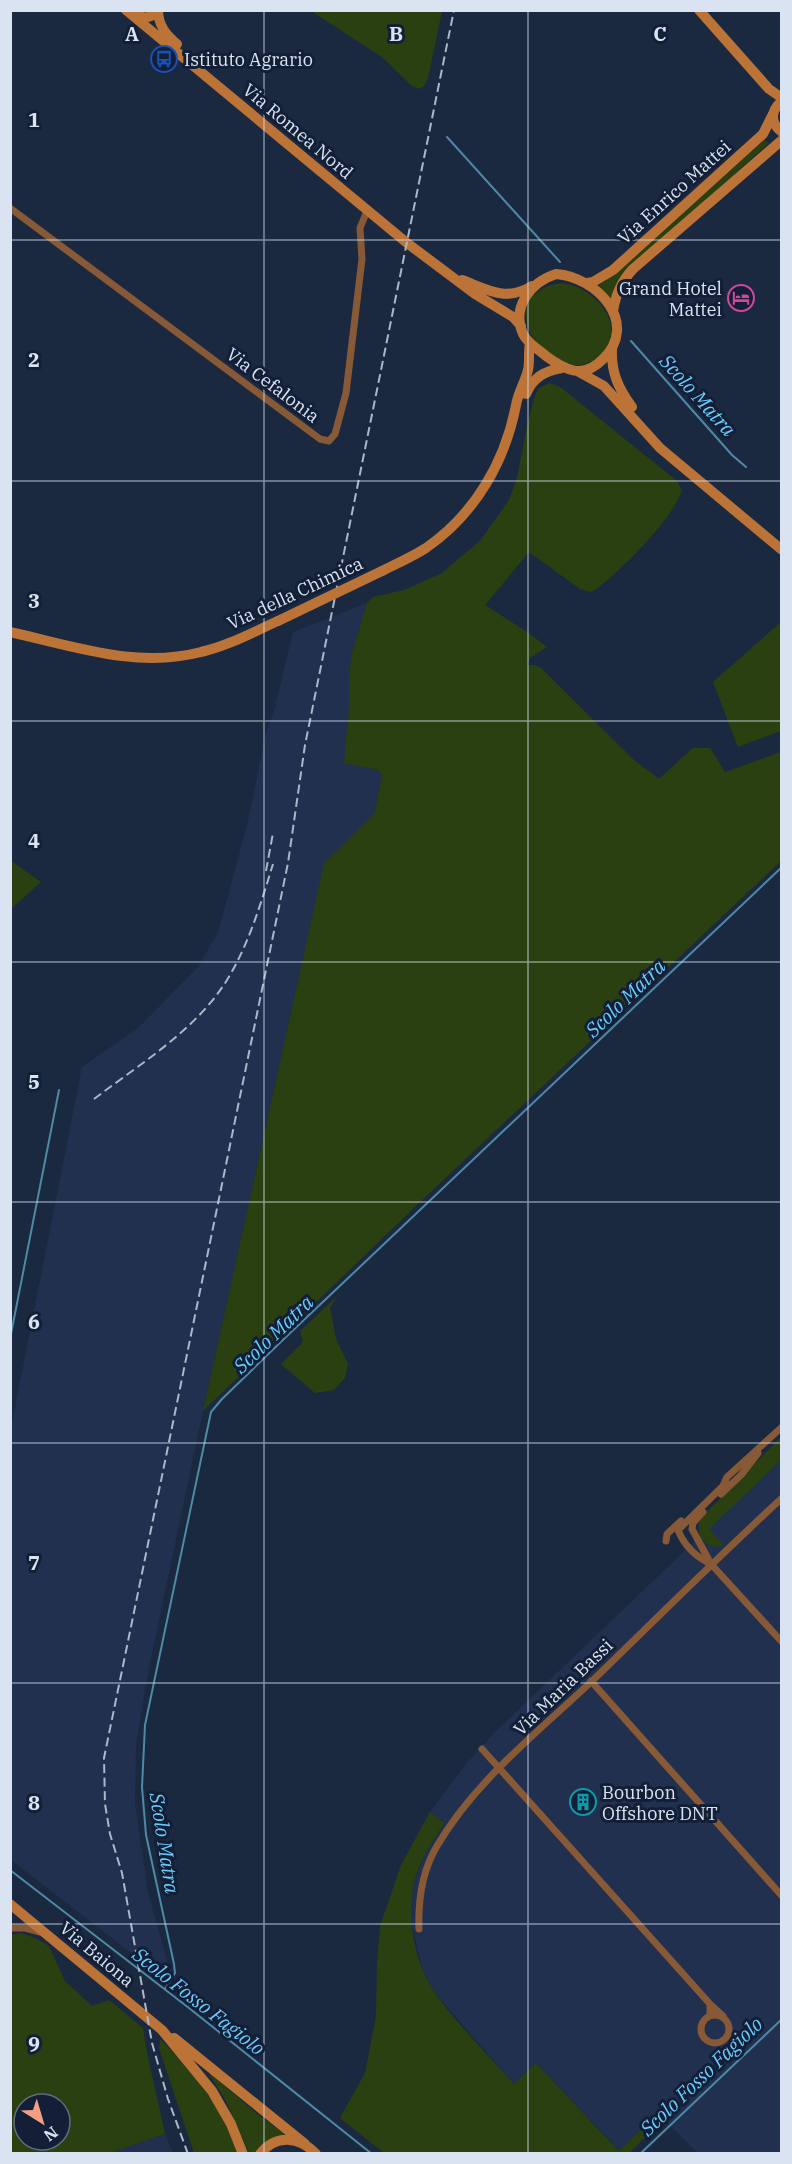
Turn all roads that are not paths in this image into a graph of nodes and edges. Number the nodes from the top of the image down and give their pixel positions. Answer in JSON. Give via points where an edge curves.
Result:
{"nodes":[{"id":1,"x":126,"y":10,"type":"edge"},
{"id":2,"x":157,"y":10,"type":"edge"},
{"id":3,"x":699,"y":10,"type":"edge"},
{"id":4,"x":139,"y":15,"type":"edge"},
{"id":5,"x":192,"y":63,"type":"junction"},
{"id":6,"x":777,"y":106,"type":"edge"},
{"id":7,"x":782,"y":132,"type":"edge"},
{"id":8,"x":782,"y":140,"type":"edge"},
{"id":9,"x":10,"y":208,"type":"edge"},
{"id":10,"x":367,"y":211,"type":"junction"},
{"id":11,"x":450,"y":275,"type":"junction"},
{"id":12,"x":587,"y":283,"type":"junction"},
{"id":13,"x":532,"y":286,"type":"junction"},
{"id":14,"x":614,"y":311,"type":"junction"},
{"id":15,"x":521,"y":326,"type":"junction"},
{"id":16,"x":530,"y":343,"type":"junction"},
{"id":17,"x":612,"y":349,"type":"junction"},
{"id":18,"x":562,"y":368,"type":"junction"},
{"id":19,"x":579,"y":372,"type":"junction"},
{"id":20,"x":516,"y":413,"type":"junction"},
{"id":21,"x":647,"y":433,"type":"junction"},
{"id":22,"x":782,"y":550,"type":"edge"},
{"id":23,"x":10,"y":632,"type":"edge"},
{"id":24,"x":782,"y":1428,"type":"edge"},
{"id":25,"x":764,"y":1444,"type":"junction"},
{"id":26,"x":727,"y":1478,"type":"junction"},
{"id":27,"x":782,"y":1498,"type":"edge"},
{"id":28,"x":682,"y":1540,"type":"junction"},
{"id":29,"x":711,"y":1564,"type":"junction"},
{"id":30,"x":782,"y":1642,"type":"edge"},
{"id":31,"x":591,"y":1681,"type":"junction"},
{"id":32,"x":482,"y":1749,"type":"dead end"},
{"id":33,"x":500,"y":1768,"type":"junction"},
{"id":34,"x":782,"y":1896,"type":"edge"},
{"id":35,"x":10,"y":1904,"type":"edge"},
{"id":36,"x":10,"y":1928,"type":"edge"},
{"id":37,"x":419,"y":1929,"type":"dead end"},
{"id":38,"x":52,"y":1937,"type":"junction"},
{"id":39,"x":710,"y":2004,"type":"junction"},
{"id":40,"x":710,"y":2016,"type":"junction"},
{"id":41,"x":725,"y":2018,"type":"junction"},
{"id":42,"x":162,"y":2030,"type":"junction"},
{"id":43,"x":312,"y":2149,"type":"edge"},
{"id":44,"x":243,"y":2154,"type":"edge"},
{"id":45,"x":260,"y":2154,"type":"edge"}],
"edges":[{"from":1,"to":4,"type":"main road","name":"Via Romea Nord"},
{"from":2,"to":4,"type":"main road","via":[[151,16]]},
{"from":2,"to":5,"type":"main road","via":[[165,32]]},
{"from":3,"to":6,"type":"main road","via":[[769,89]]},
{"from":4,"to":5,"type":"main road","name":"Via Romea Nord"},
{"from":5,"to":10,"type":"main road","name":"Via Romea Nord"},
{"from":6,"to":7,"type":"main road","via":[[774,124]]},
{"from":6,"to":12,"type":"main road","name":"Via Enrico Mattei","via":[[762,134],[613,270]]},
{"from":8,"to":14,"type":"main road","name":"Via Enrico Mattei","via":[[633,269],[616,296]]},
{"from":9,"to":10,"type":"street","name":"Via Cefalonia","via":[[310,432],[329,441],[335,434],[346,393],[362,259],[360,228]]},
{"from":10,"to":11,"type":"main road","name":"Via Romea Nord"},
{"from":11,"to":13,"type":"main road","name":"Via Romea Nord","via":[[505,295]]},
{"from":11,"to":15,"type":"main road","name":"Via Romea Nord"},
{"from":12,"to":13,"type":"main road","via":[[556,274]]},
{"from":12,"to":14,"type":"main road"},
{"from":13,"to":15,"type":"main road","via":[[523,301]]},
{"from":14,"to":17,"type":"main road","via":[[618,332]]},
{"from":15,"to":16,"type":"main road"},
{"from":16,"to":18,"type":"main road"},
{"from":16,"to":20,"type":"main road","name":"Via della Chimica","via":[[528,371]]},
{"from":17,"to":19,"type":"main road","via":[[602,362]]},
{"from":17,"to":21,"type":"main road","via":[[615,380]]},
{"from":18,"to":19,"type":"main road"},
{"from":18,"to":20,"type":"main road","name":"Via della Chimica","via":[[538,376]]},
{"from":19,"to":21,"type":"main road","via":[[604,386]]},
{"from":20,"to":23,"type":"main road","name":"Via della Chimica","bridge":true,"via":[[490,480],[447,532],[426,548],[278,621],[201,652],[156,658],[100,653]]},
{"from":21,"to":22,"type":"main road"},
{"from":24,"to":25,"type":"street"},
{"from":25,"to":26,"type":"street"},
{"from":25,"to":29,"type":"street","via":[[741,1475],[693,1523],[695,1536]]},
{"from":26,"to":28,"type":"street","via":[[678,1530]]},
{"from":26,"to":28,"type":"street","via":[[667,1534],[666,1541]]},
{"from":27,"to":29,"type":"street","name":"Via Maria Bassi"},
{"from":28,"to":29,"type":"street"},
{"from":29,"to":30,"type":"street"},
{"from":29,"to":31,"type":"street","name":"Via Maria Bassi"},
{"from":31,"to":33,"type":"street","name":"Via Maria Bassi"},
{"from":31,"to":34,"type":"street"},
{"from":32,"to":33,"type":"street"},
{"from":33,"to":37,"type":"street","name":"Via Maria Bassi","via":[[473,1796],[436,1846],[424,1872]]},
{"from":33,"to":39,"type":"street"},
{"from":35,"to":38,"type":"main road","name":"Via Baiona"},
{"from":36,"to":38,"type":"street","via":[[25,1928]]},
{"from":38,"to":42,"type":"main road","name":"Via Baiona"},
{"from":39,"to":40,"type":"street"},
{"from":39,"to":41,"type":"street"},
{"from":40,"to":41,"type":"street"},
{"from":40,"to":41,"type":"street","via":[[702,2030],[705,2038],[713,2042],[728,2035]]},
{"from":42,"to":43,"type":"main road","name":"Via Baiona"},
{"from":42,"to":44,"type":"main road","name":"Via Baiona","via":[[213,2091]]},
{"from":43,"to":45,"type":"main road","via":[[296,2140],[277,2141]]}]}
